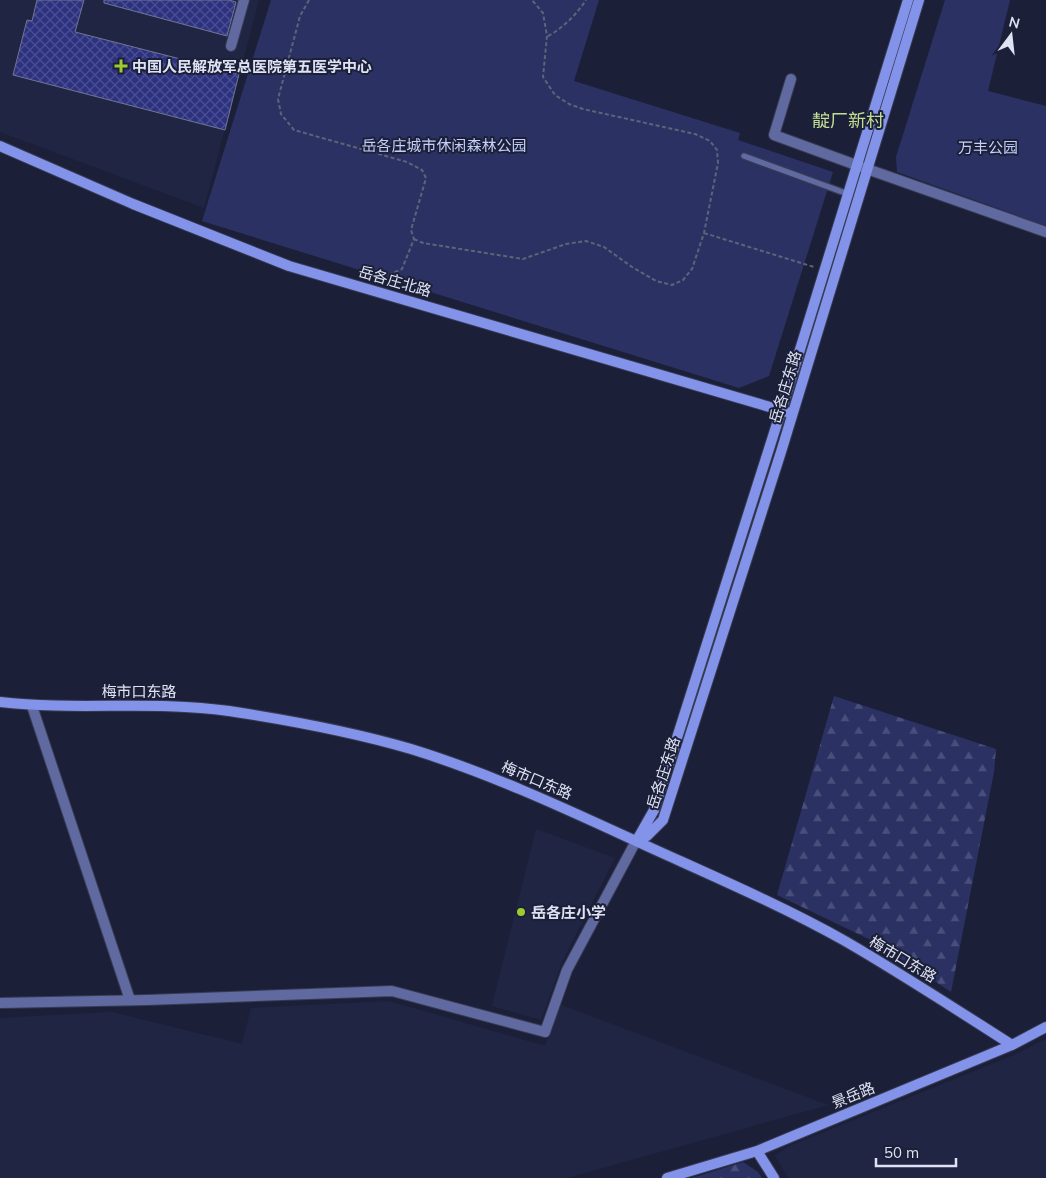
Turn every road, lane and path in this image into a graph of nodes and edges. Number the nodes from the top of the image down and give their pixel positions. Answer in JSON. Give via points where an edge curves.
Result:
{"nodes":[{"id":1,"x":244,"y":0,"type":"edge"},
{"id":2,"x":309,"y":0,"type":"edge"},
{"id":3,"x":532,"y":0,"type":"edge"},
{"id":4,"x":586,"y":0,"type":"edge"},
{"id":5,"x":908,"y":0,"type":"edge"},
{"id":6,"x":919,"y":0,"type":"edge"},
{"id":7,"x":547,"y":36,"type":"junction"},
{"id":8,"x":231,"y":46,"type":"dead end"},
{"id":9,"x":791,"y":78,"type":"dead end"},
{"id":10,"x":0,"y":146,"type":"edge"},
{"id":11,"x":744,"y":156,"type":"dead end"},
{"id":12,"x":862,"y":168,"type":"junction"},
{"id":13,"x":848,"y":194,"type":"junction"},
{"id":14,"x":1046,"y":232,"type":"edge"},
{"id":15,"x":704,"y":233,"type":"junction"},
{"id":16,"x":414,"y":239,"type":"junction"},
{"id":17,"x":824,"y":270,"type":"junction"},
{"id":18,"x":378,"y":292,"type":"junction"},
{"id":19,"x":781,"y":411,"type":"junction"},
{"id":20,"x":792,"y":414,"type":"junction"},
{"id":21,"x":0,"y":702,"type":"edge"},
{"id":22,"x":32,"y":706,"type":"junction"},
{"id":23,"x":636,"y":841,"type":"junction"},
{"id":24,"x":130,"y":1000,"type":"junction"},
{"id":25,"x":0,"y":1003,"type":"edge"},
{"id":26,"x":1046,"y":1027,"type":"edge"},
{"id":27,"x":1012,"y":1045,"type":"junction"},
{"id":28,"x":757,"y":1151,"type":"junction"},
{"id":29,"x":667,"y":1178,"type":"edge"},
{"id":30,"x":774,"y":1178,"type":"edge"}],
"edges":[{"from":1,"to":8,"type":"street"},
{"from":2,"to":16,"type":"path","via":[[300,16],[278,99],[281,114],[294,130],[407,162],[422,170],[426,178],[411,230]]},
{"from":3,"to":7,"type":"path","via":[[543,13]]},
{"from":4,"to":7,"type":"path","via":[[574,15]]},
{"from":5,"to":12,"type":"street","name":"岳各庄东路"},
{"from":6,"to":12,"type":"street","name":"岳各庄东路"},
{"from":7,"to":15,"type":"path","via":[[543,77],[555,95],[584,109],[674,128],[710,141],[717,150],[718,163]]},
{"from":9,"to":12,"type":"street","via":[[774,135]]},
{"from":10,"to":18,"type":"street","name":"岳各庄北路","via":[[288,266]]},
{"from":11,"to":13,"type":"lane"},
{"from":12,"to":13,"type":"street","name":"岳各庄东路"},
{"from":12,"to":14,"type":"street"},
{"from":12,"to":20,"type":"street","name":"岳各庄东路"},
{"from":13,"to":17,"type":"street","name":"岳各庄东路"},
{"from":15,"to":16,"type":"path","via":[[692,269],[683,280],[672,285],[656,281],[604,248],[586,242],[566,244],[523,259]]},
{"from":15,"to":17,"type":"path"},
{"from":16,"to":18,"type":"path","via":[[402,269],[390,274]]},
{"from":17,"to":19,"type":"street","name":"岳各庄东路"},
{"from":18,"to":19,"type":"street","name":"岳各庄北路"},
{"from":19,"to":20,"type":"street","name":"岳各庄北路"},
{"from":19,"to":23,"type":"street","name":"岳各庄东路","via":[[654,810]]},
{"from":20,"to":23,"type":"street","name":"岳各庄东路","via":[[663,820]]},
{"from":21,"to":22,"type":"street","name":"梅市口东路"},
{"from":22,"to":23,"type":"street","name":"梅市口东路","via":[[177,706],[309,725],[410,749],[487,776]]},
{"from":22,"to":24,"type":"street"},
{"from":23,"to":24,"type":"street","via":[[567,970],[545,1032],[392,991]]},
{"from":23,"to":27,"type":"street","name":"梅市口东路","via":[[741,888],[844,941]]},
{"from":24,"to":25,"type":"street"},
{"from":26,"to":27,"type":"street","name":"景岳路"},
{"from":27,"to":28,"type":"street","name":"景岳路"},
{"from":28,"to":29,"type":"street","name":"景岳路"},
{"from":28,"to":30,"type":"street"}]}
